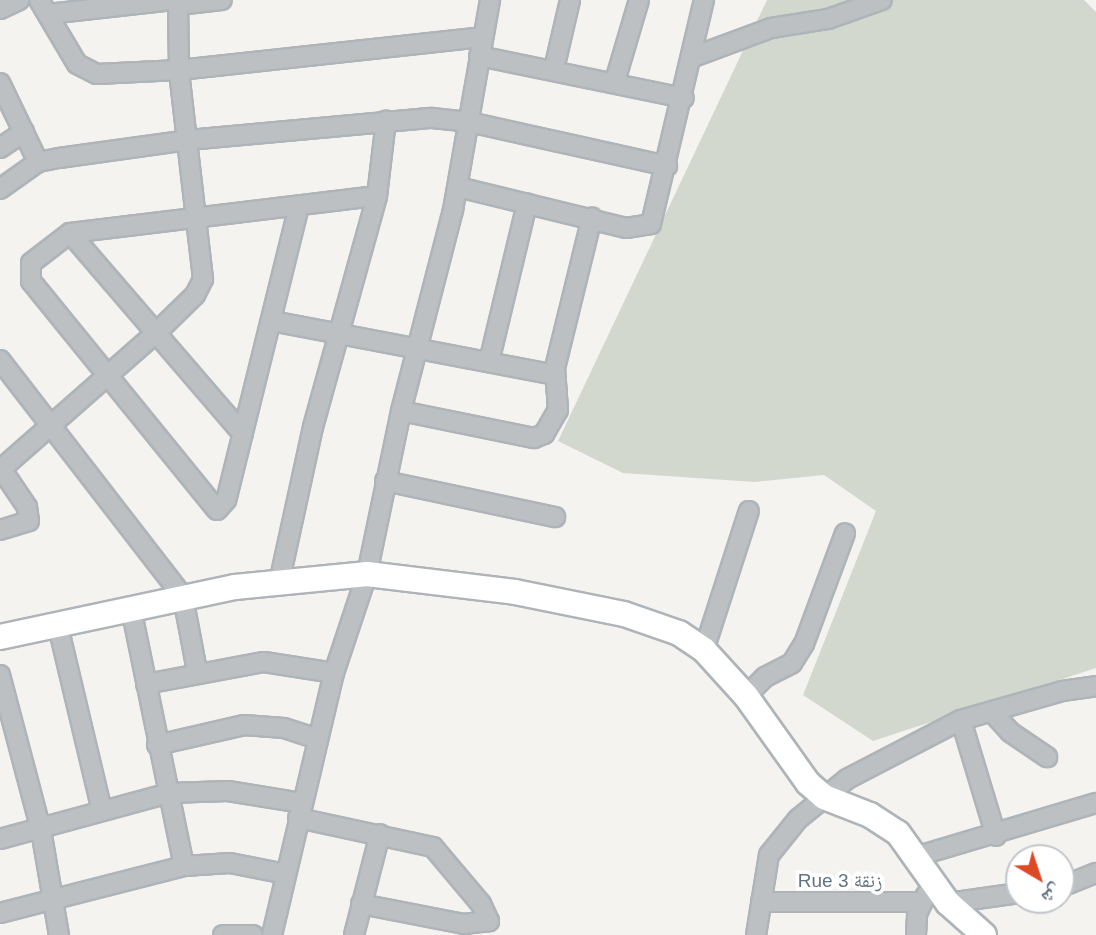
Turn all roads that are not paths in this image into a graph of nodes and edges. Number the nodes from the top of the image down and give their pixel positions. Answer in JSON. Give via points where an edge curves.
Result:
{"nodes":[{"id":1,"x":19,"y":0,"type":"edge"},
{"id":2,"x":222,"y":0,"type":"edge"},
{"id":3,"x":490,"y":0,"type":"edge"},
{"id":4,"x":570,"y":0,"type":"edge"},
{"id":5,"x":639,"y":0,"type":"edge"},
{"id":6,"x":704,"y":0,"type":"edge"},
{"id":7,"x":882,"y":0,"type":"edge"},
{"id":8,"x":176,"y":2,"type":"edge"},
{"id":9,"x":43,"y":7,"type":"edge"},
{"id":10,"x":0,"y":9,"type":"edge"},
{"id":11,"x":482,"y":37,"type":"junction"},
{"id":12,"x":479,"y":56,"type":"junction"},
{"id":13,"x":693,"y":57,"type":"junction"},
{"id":14,"x":554,"y":69,"type":"junction"},
{"id":15,"x":179,"y":70,"type":"junction"},
{"id":16,"x":615,"y":81,"type":"junction"},
{"id":17,"x":0,"y":83,"type":"edge"},
{"id":18,"x":684,"y":98,"type":"junction"},
{"id":19,"x":386,"y":121,"type":"junction"},
{"id":20,"x":470,"y":122,"type":"junction"},
{"id":21,"x":24,"y":132,"type":"junction"},
{"id":22,"x":188,"y":140,"type":"junction"},
{"id":23,"x":0,"y":148,"type":"edge"},
{"id":24,"x":38,"y":162,"type":"junction"},
{"id":25,"x":667,"y":166,"type":"junction"},
{"id":26,"x":458,"y":187,"type":"junction"},
{"id":27,"x":0,"y":189,"type":"edge"},
{"id":28,"x":377,"y":196,"type":"junction"},
{"id":29,"x":527,"y":204,"type":"junction"},
{"id":30,"x":299,"y":206,"type":"junction"},
{"id":31,"x":198,"y":217,"type":"junction"},
{"id":32,"x":592,"y":218,"type":"junction"},
{"id":33,"x":70,"y":233,"type":"junction"},
{"id":34,"x":272,"y":321,"type":"junction"},
{"id":35,"x":155,"y":334,"type":"junction"},
{"id":36,"x":340,"y":335,"type":"junction"},
{"id":37,"x":417,"y":348,"type":"junction"},
{"id":38,"x":0,"y":360,"type":"edge"},
{"id":39,"x":489,"y":362,"type":"junction"},
{"id":40,"x":554,"y":375,"type":"junction"},
{"id":41,"x":106,"y":377,"type":"junction"},
{"id":42,"x":6,"y":379,"type":"edge"},
{"id":43,"x":401,"y":411,"type":"junction"},
{"id":44,"x":54,"y":425,"type":"junction"},
{"id":45,"x":243,"y":434,"type":"junction"},
{"id":46,"x":1,"y":470,"type":"edge"},
{"id":47,"x":385,"y":481,"type":"junction"},
{"id":48,"x":749,"y":511,"type":"dead end"},
{"id":49,"x":555,"y":517,"type":"dead end"},
{"id":50,"x":0,"y":530,"type":"edge"},
{"id":51,"x":845,"y":533,"type":"dead end"},
{"id":52,"x":367,"y":573,"type":"junction"},
{"id":53,"x":279,"y":583,"type":"junction"},
{"id":54,"x":183,"y":597,"type":"junction"},
{"id":55,"x":131,"y":608,"type":"junction"},
{"id":56,"x":57,"y":622,"type":"junction"},
{"id":57,"x":0,"y":637,"type":"edge"},
{"id":58,"x":704,"y":650,"type":"junction"},
{"id":59,"x":197,"y":671,"type":"junction"},
{"id":60,"x":334,"y":673,"type":"junction"},
{"id":61,"x":0,"y":675,"type":"edge"},
{"id":62,"x":146,"y":684,"type":"junction"},
{"id":63,"x":1096,"y":686,"type":"edge"},
{"id":64,"x":746,"y":696,"type":"junction"},
{"id":65,"x":993,"y":713,"type":"junction"},
{"id":66,"x":961,"y":720,"type":"junction"},
{"id":67,"x":318,"y":739,"type":"junction"},
{"id":68,"x":156,"y":745,"type":"junction"},
{"id":69,"x":1047,"y":757,"type":"dead end"},
{"id":70,"x":169,"y":793,"type":"junction"},
{"id":71,"x":824,"y":797,"type":"junction"},
{"id":72,"x":1096,"y":803,"type":"edge"},
{"id":73,"x":102,"y":811,"type":"junction"},
{"id":74,"x":300,"y":811,"type":"junction"},
{"id":75,"x":41,"y":830,"type":"junction"},
{"id":76,"x":380,"y":834,"type":"junction"},
{"id":77,"x":996,"y":836,"type":"junction"},
{"id":78,"x":0,"y":839,"type":"edge"},
{"id":79,"x":918,"y":856,"type":"junction"},
{"id":80,"x":184,"y":866,"type":"junction"},
{"id":81,"x":1096,"y":873,"type":"edge"},
{"id":82,"x":286,"y":874,"type":"junction"},
{"id":83,"x":1075,"y":881,"type":"edge"},
{"id":84,"x":1005,"y":894,"type":"edge"},
{"id":85,"x":935,"y":897,"type":"junction"},
{"id":86,"x":54,"y":901,"type":"junction"},
{"id":87,"x":761,"y":902,"type":"junction"},
{"id":88,"x":361,"y":904,"type":"junction"},
{"id":89,"x":0,"y":913,"type":"edge"},
{"id":90,"x":59,"y":935,"type":"edge"},
{"id":91,"x":222,"y":935,"type":"edge"},
{"id":92,"x":253,"y":935,"type":"edge"},
{"id":93,"x":272,"y":935,"type":"edge"},
{"id":94,"x":354,"y":935,"type":"edge"},
{"id":95,"x":756,"y":935,"type":"edge"},
{"id":96,"x":916,"y":935,"type":"edge"},
{"id":97,"x":984,"y":935,"type":"edge"}],
"edges":[{"from":1,"to":10,"type":"street"},
{"from":2,"to":8,"type":"street"},
{"from":3,"to":11,"type":"street"},
{"from":4,"to":14,"type":"street"},
{"from":5,"to":16,"type":"street"},
{"from":6,"to":13,"type":"street"},
{"from":7,"to":13,"type":"street","via":[[828,19],[779,25]]},
{"from":8,"to":9,"type":"street"},
{"from":8,"to":15,"type":"street"},
{"from":9,"to":15,"type":"street","via":[[64,47],[87,71]]},
{"from":11,"to":12,"type":"street"},
{"from":11,"to":15,"type":"street"},
{"from":12,"to":14,"type":"street"},
{"from":12,"to":20,"type":"street"},
{"from":13,"to":18,"type":"street"},
{"from":14,"to":16,"type":"street"},
{"from":15,"to":22,"type":"street"},
{"from":16,"to":18,"type":"street"},
{"from":17,"to":21,"type":"street"},
{"from":18,"to":25,"type":"street"},
{"from":19,"to":20,"type":"street"},
{"from":19,"to":22,"type":"street"},
{"from":19,"to":28,"type":"street"},
{"from":20,"to":25,"type":"street"},
{"from":20,"to":26,"type":"street"},
{"from":21,"to":23,"type":"street"},
{"from":21,"to":24,"type":"street"},
{"from":22,"to":24,"type":"street"},
{"from":22,"to":31,"type":"street"},
{"from":24,"to":27,"type":"street"},
{"from":25,"to":32,"type":"street","via":[[651,224],[636,230]]},
{"from":26,"to":29,"type":"street"},
{"from":26,"to":37,"type":"street"},
{"from":28,"to":30,"type":"street"},
{"from":28,"to":36,"type":"street"},
{"from":29,"to":32,"type":"street"},
{"from":29,"to":39,"type":"street"},
{"from":30,"to":31,"type":"street"},
{"from":30,"to":34,"type":"street"},
{"from":31,"to":33,"type":"street"},
{"from":31,"to":35,"type":"street","via":[[203,279],[195,295]]},
{"from":32,"to":40,"type":"street"},
{"from":33,"to":35,"type":"street"},
{"from":33,"to":41,"type":"street","via":[[31,263],[28,274]]},
{"from":34,"to":36,"type":"street"},
{"from":34,"to":45,"type":"street"},
{"from":35,"to":41,"type":"street"},
{"from":35,"to":45,"type":"street"},
{"from":36,"to":37,"type":"street"},
{"from":36,"to":53,"type":"street","via":[[303,467]]},
{"from":37,"to":39,"type":"street"},
{"from":37,"to":43,"type":"street"},
{"from":38,"to":42,"type":"street"},
{"from":39,"to":40,"type":"street"},
{"from":40,"to":43,"type":"street","via":[[558,410],[539,437]]},
{"from":41,"to":44,"type":"street"},
{"from":41,"to":45,"type":"street","via":[[216,509],[226,500]]},
{"from":42,"to":44,"type":"street"},
{"from":43,"to":47,"type":"street"},
{"from":44,"to":46,"type":"street"},
{"from":44,"to":54,"type":"street"},
{"from":46,"to":50,"type":"street","via":[[27,507],[29,521]]},
{"from":47,"to":49,"type":"street"},
{"from":47,"to":52,"type":"street"},
{"from":48,"to":58,"type":"street"},
{"from":51,"to":64,"type":"street","via":[[792,663],[765,677]]},
{"from":52,"to":53,"type":"street"},
{"from":52,"to":58,"type":"street","via":[[515,592],[624,614],[679,633]]},
{"from":52,"to":60,"type":"street"},
{"from":53,"to":54,"type":"street"},
{"from":54,"to":55,"type":"street"},
{"from":54,"to":59,"type":"street"},
{"from":55,"to":56,"type":"street"},
{"from":55,"to":62,"type":"street"},
{"from":56,"to":57,"type":"street"},
{"from":56,"to":73,"type":"street"},
{"from":58,"to":64,"type":"street"},
{"from":59,"to":60,"type":"street","via":[[264,662]]},
{"from":59,"to":62,"type":"street"},
{"from":60,"to":67,"type":"street"},
{"from":61,"to":75,"type":"street"},
{"from":62,"to":68,"type":"street"},
{"from":63,"to":65,"type":"street","via":[[1062,691]]},
{"from":64,"to":71,"type":"street","via":[[796,769]]},
{"from":65,"to":66,"type":"street"},
{"from":65,"to":69,"type":"street","via":[[1010,733]]},
{"from":66,"to":71,"type":"street","via":[[859,772]]},
{"from":66,"to":77,"type":"street"},
{"from":67,"to":68,"type":"street","via":[[275,726],[244,725]]},
{"from":67,"to":74,"type":"street"},
{"from":68,"to":70,"type":"street"},
{"from":70,"to":73,"type":"street"},
{"from":70,"to":74,"type":"street","via":[[228,792]]},
{"from":70,"to":80,"type":"street"},
{"from":71,"to":79,"type":"street","via":[[886,824]]},
{"from":71,"to":87,"type":"street","via":[[783,833],[769,855]]},
{"from":72,"to":77,"type":"street"},
{"from":73,"to":75,"type":"street"},
{"from":74,"to":76,"type":"street"},
{"from":74,"to":82,"type":"street"},
{"from":75,"to":78,"type":"street"},
{"from":75,"to":86,"type":"street"},
{"from":76,"to":88,"type":"street"},
{"from":76,"to":88,"type":"street","via":[[425,842],[442,853],[481,904],[488,922],[464,924]]},
{"from":77,"to":79,"type":"street"},
{"from":79,"to":85,"type":"street"},
{"from":80,"to":82,"type":"street","via":[[230,863]]},
{"from":80,"to":86,"type":"street"},
{"from":81,"to":83,"type":"street"},
{"from":82,"to":93,"type":"street"},
{"from":84,"to":85,"type":"street","name":"Rue 3 زنقة"},
{"from":85,"to":87,"type":"street","name":"Rue 3 زنقة"},
{"from":85,"to":96,"type":"street"},
{"from":85,"to":97,"type":"street"},
{"from":86,"to":89,"type":"street"},
{"from":86,"to":90,"type":"street"},
{"from":87,"to":95,"type":"street"},
{"from":88,"to":94,"type":"street"},
{"from":91,"to":92,"type":"street"}]}
